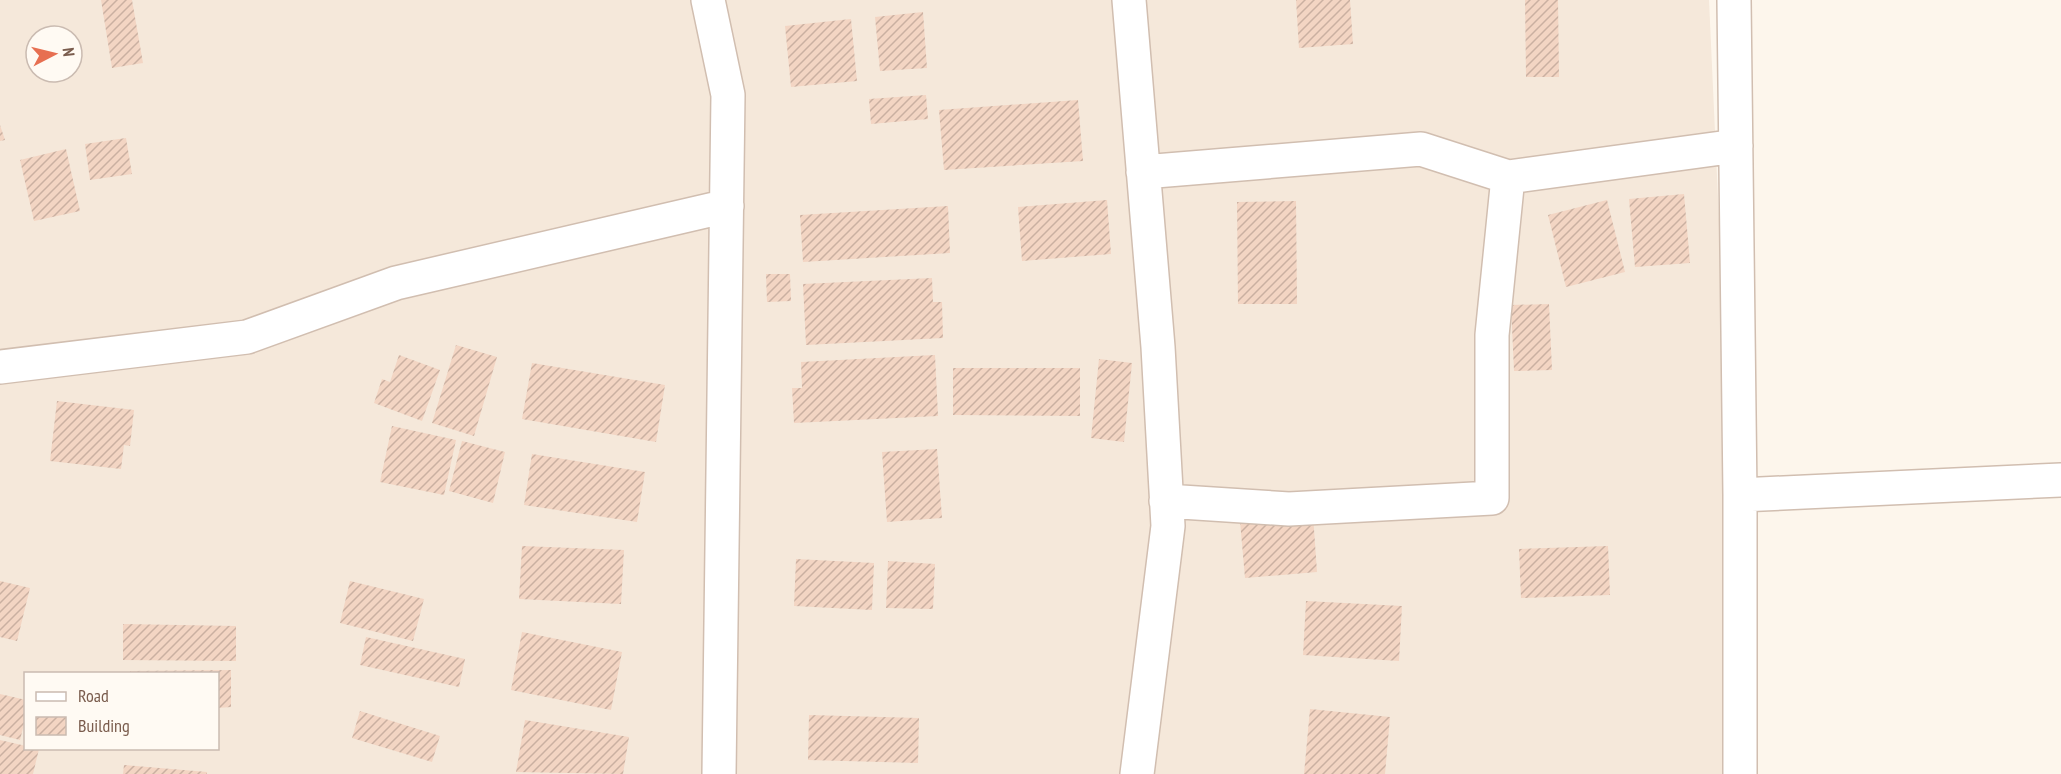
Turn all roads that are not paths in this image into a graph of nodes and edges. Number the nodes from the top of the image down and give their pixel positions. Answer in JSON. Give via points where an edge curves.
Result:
{"nodes":[{"id":1,"x":708,"y":0,"type":"edge"},
{"id":2,"x":1129,"y":0,"type":"edge"},
{"id":3,"x":1734,"y":0,"type":"edge"},
{"id":4,"x":1736,"y":146,"type":"junction"},
{"id":5,"x":1143,"y":172,"type":"junction"},
{"id":6,"x":1508,"y":177,"type":"junction"},
{"id":7,"x":727,"y":206,"type":"junction"},
{"id":8,"x":0,"y":368,"type":"edge"},
{"id":9,"x":2061,"y":480,"type":"edge"},
{"id":10,"x":1740,"y":495,"type":"junction"},
{"id":11,"x":1166,"y":501,"type":"junction"},
{"id":12,"x":718,"y":774,"type":"edge"},
{"id":13,"x":1137,"y":774,"type":"edge"},
{"id":14,"x":1740,"y":774,"type":"edge"}],
"edges":[{"from":1,"to":7,"type":"street","via":[[728,95]]},
{"from":2,"to":5,"type":"street"},
{"from":3,"to":4,"type":"street"},
{"from":4,"to":6,"type":"street"},
{"from":4,"to":10,"type":"street"},
{"from":5,"to":6,"type":"street","via":[[1421,149]]},
{"from":5,"to":11,"type":"street"},
{"from":6,"to":11,"type":"street","via":[[1492,335],[1492,498],[1288,509]]},
{"from":7,"to":8,"type":"street","via":[[396,283],[247,337]]},
{"from":7,"to":12,"type":"street"},
{"from":9,"to":10,"type":"street"},
{"from":10,"to":14,"type":"street"},
{"from":11,"to":13,"type":"street","via":[[1168,526]]}]}
